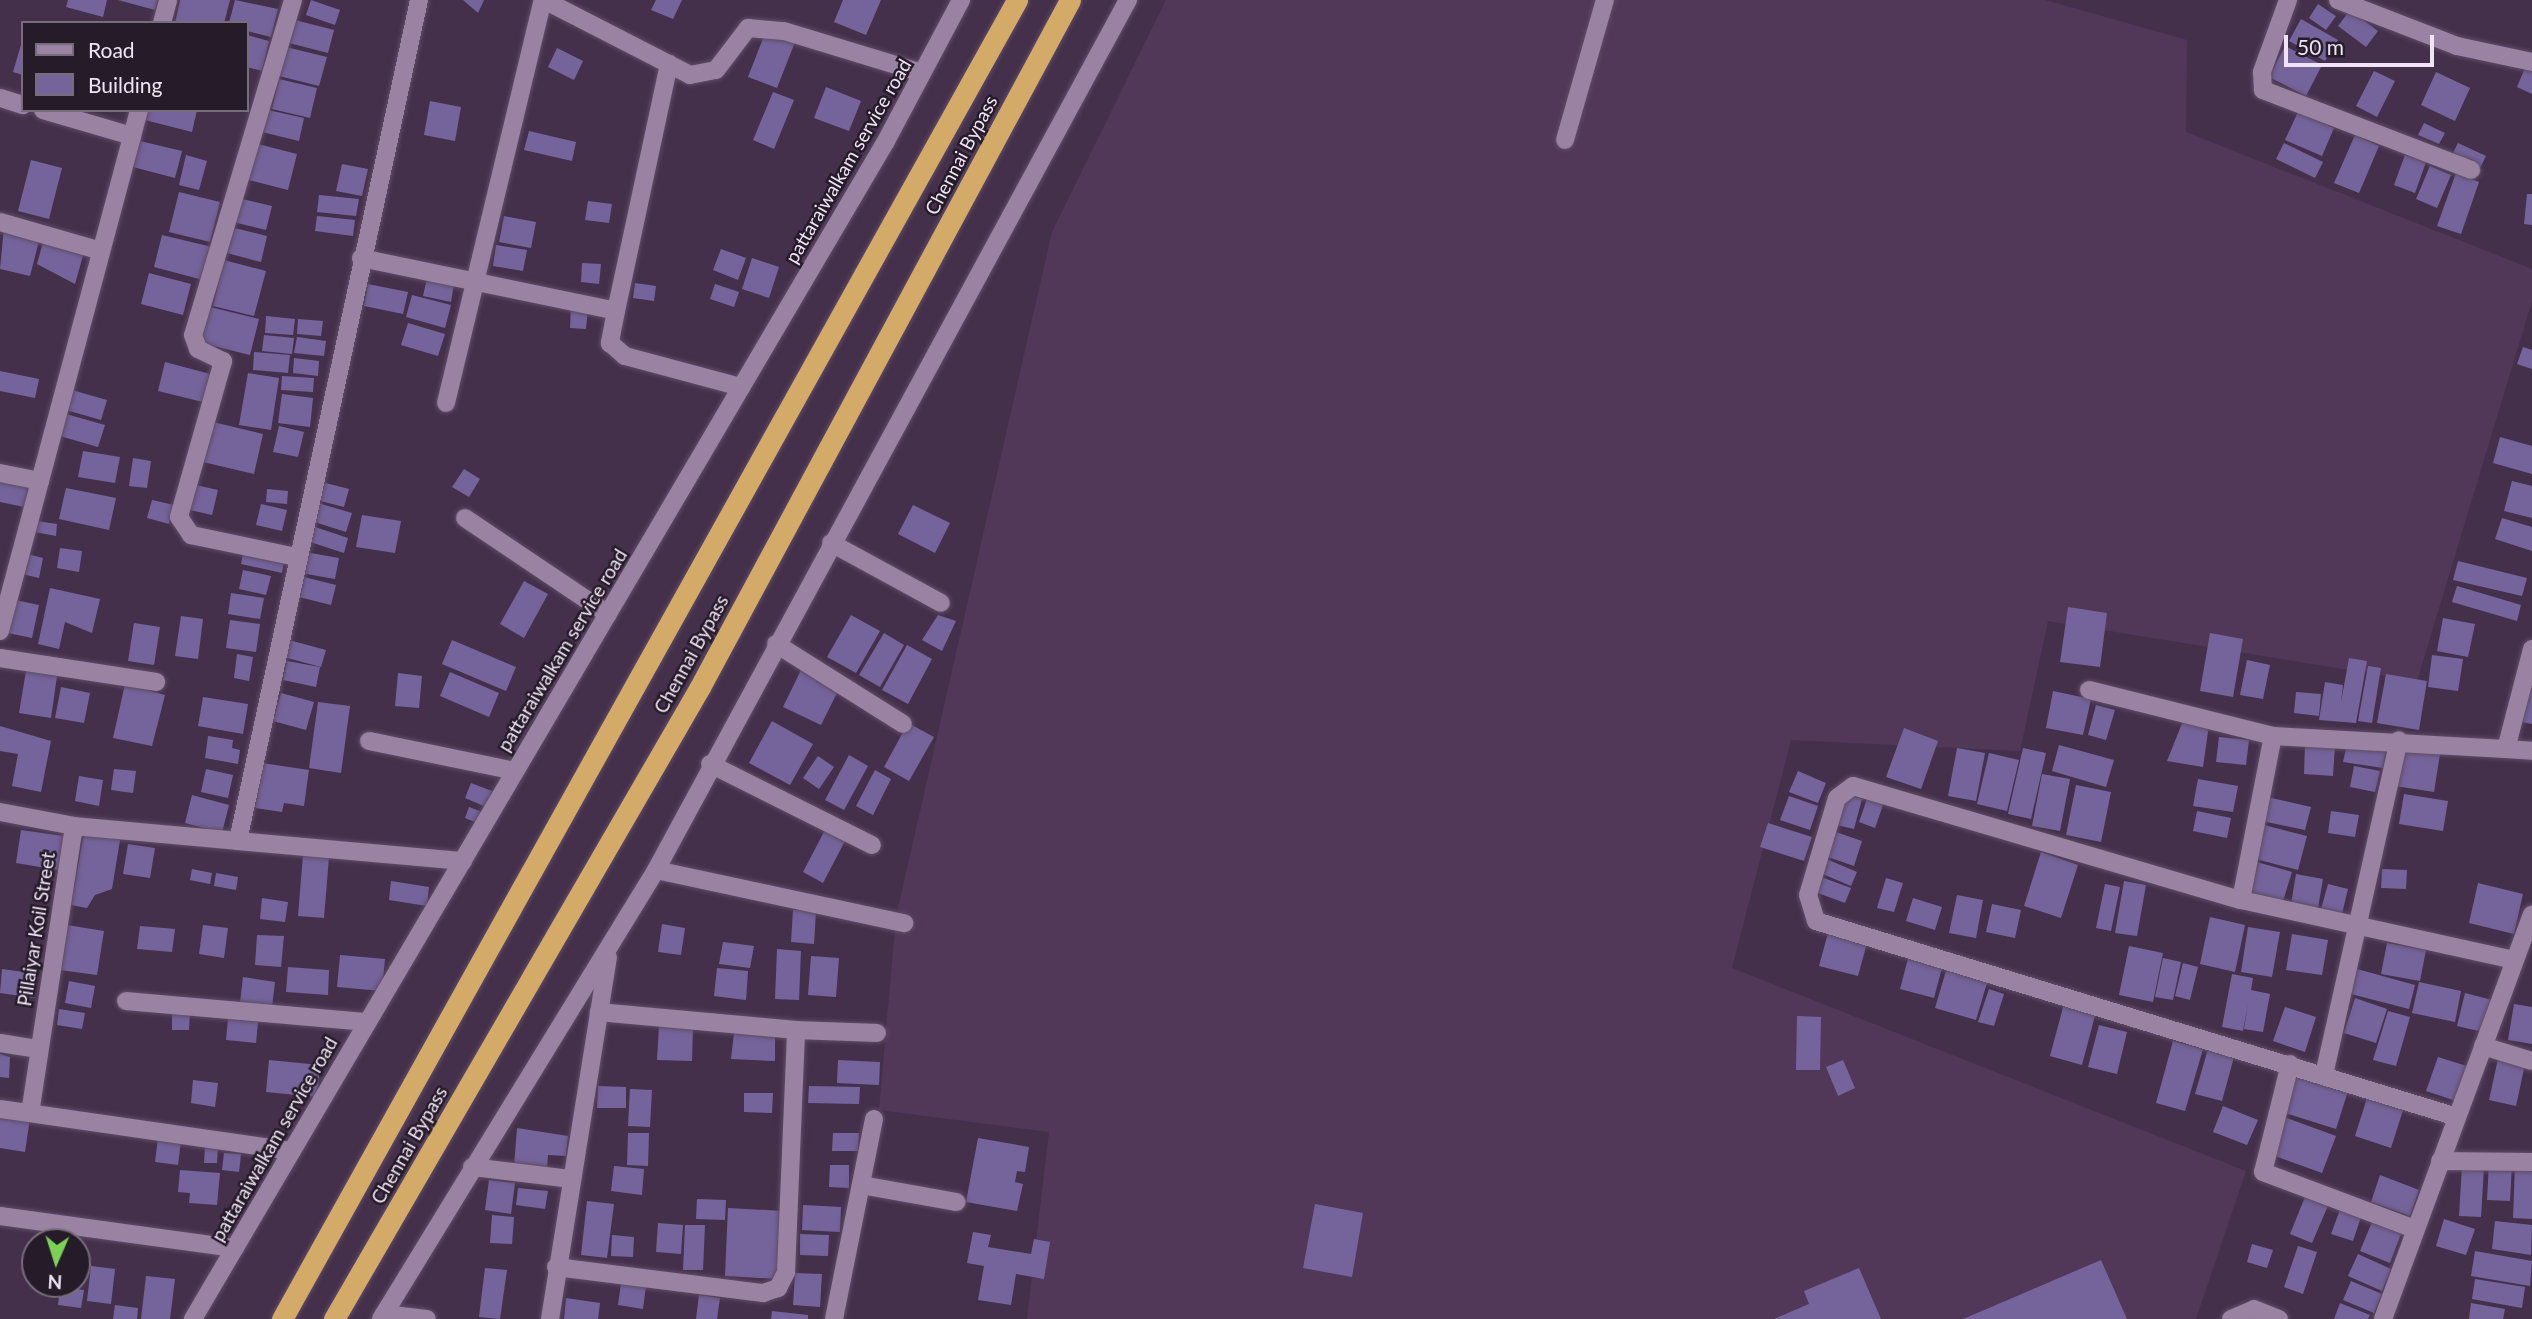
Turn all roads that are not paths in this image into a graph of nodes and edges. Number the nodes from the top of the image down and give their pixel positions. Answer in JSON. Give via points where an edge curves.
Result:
{"nodes":[{"id":1,"x":168,"y":0,"type":"edge"},
{"id":2,"x":293,"y":0,"type":"edge"},
{"id":3,"x":419,"y":0,"type":"edge"},
{"id":4,"x":961,"y":0,"type":"edge"},
{"id":5,"x":1017,"y":0,"type":"edge"},
{"id":6,"x":1070,"y":0,"type":"edge"},
{"id":7,"x":1128,"y":0,"type":"edge"},
{"id":8,"x":1605,"y":0,"type":"edge"},
{"id":9,"x":2288,"y":0,"type":"edge"},
{"id":10,"x":2338,"y":0,"type":"edge"},
{"id":11,"x":544,"y":1,"type":"edge"},
{"id":12,"x":163,"y":21,"type":"edge"},
{"id":13,"x":2532,"y":62,"type":"edge"},
{"id":14,"x":669,"y":64,"type":"junction"},
{"id":15,"x":922,"y":73,"type":"junction"},
{"id":16,"x":1,"y":98,"type":"edge"},
{"id":17,"x":21,"y":103,"type":"edge"},
{"id":18,"x":50,"y":112,"type":"edge"},
{"id":19,"x":138,"y":112,"type":"edge"},
{"id":20,"x":132,"y":136,"type":"junction"},
{"id":21,"x":1565,"y":140,"type":"dead end"},
{"id":22,"x":2471,"y":170,"type":"dead end"},
{"id":23,"x":0,"y":222,"type":"edge"},
{"id":24,"x":101,"y":251,"type":"junction"},
{"id":25,"x":361,"y":258,"type":"junction"},
{"id":26,"x":472,"y":286,"type":"junction"},
{"id":27,"x":617,"y":311,"type":"junction"},
{"id":28,"x":741,"y":387,"type":"junction"},
{"id":29,"x":446,"y":403,"type":"dead end"},
{"id":30,"x":0,"y":472,"type":"edge"},
{"id":31,"x":40,"y":481,"type":"junction"},
{"id":32,"x":465,"y":518,"type":"dead end"},
{"id":33,"x":831,"y":542,"type":"junction"},
{"id":34,"x":296,"y":557,"type":"junction"},
{"id":35,"x":941,"y":603,"type":"dead end"},
{"id":36,"x":608,"y":614,"type":"junction"},
{"id":37,"x":0,"y":631,"type":"edge"},
{"id":38,"x":776,"y":644,"type":"junction"},
{"id":39,"x":2532,"y":649,"type":"edge"},
{"id":40,"x":0,"y":658,"type":"edge"},
{"id":41,"x":156,"y":682,"type":"dead end"},
{"id":42,"x":2089,"y":690,"type":"dead end"},
{"id":43,"x":903,"y":723,"type":"dead end"},
{"id":44,"x":2273,"y":736,"type":"junction"},
{"id":45,"x":2399,"y":740,"type":"junction"},
{"id":46,"x":369,"y":741,"type":"dead end"},
{"id":47,"x":2506,"y":749,"type":"junction"},
{"id":48,"x":2532,"y":751,"type":"edge"},
{"id":49,"x":710,"y":764,"type":"junction"},
{"id":50,"x":515,"y":771,"type":"junction"},
{"id":51,"x":0,"y":812,"type":"edge"},
{"id":52,"x":74,"y":826,"type":"junction"},
{"id":53,"x":237,"y":841,"type":"junction"},
{"id":54,"x":872,"y":845,"type":"dead end"},
{"id":55,"x":463,"y":861,"type":"junction"},
{"id":56,"x":656,"y":870,"type":"junction"},
{"id":57,"x":2241,"y":900,"type":"junction"},
{"id":58,"x":2532,"y":915,"type":"edge"},
{"id":59,"x":904,"y":923,"type":"dead end"},
{"id":60,"x":2358,"y":930,"type":"junction"},
{"id":61,"x":609,"y":947,"type":"junction"},
{"id":62,"x":2515,"y":960,"type":"junction"},
{"id":63,"x":126,"y":1001,"type":"dead end"},
{"id":64,"x":599,"y":1012,"type":"junction"},
{"id":65,"x":368,"y":1022,"type":"junction"},
{"id":66,"x":796,"y":1030,"type":"junction"},
{"id":67,"x":877,"y":1033,"type":"dead end"},
{"id":68,"x":0,"y":1043,"type":"edge"},
{"id":69,"x":2483,"y":1046,"type":"junction"},
{"id":70,"x":39,"y":1049,"type":"junction"},
{"id":71,"x":2532,"y":1061,"type":"edge"},
{"id":72,"x":2290,"y":1064,"type":"junction"},
{"id":73,"x":2325,"y":1075,"type":"junction"},
{"id":74,"x":0,"y":1109,"type":"edge"},
{"id":75,"x":30,"y":1113,"type":"junction"},
{"id":76,"x":2457,"y":1117,"type":"junction"},
{"id":77,"x":873,"y":1119,"type":"dead end"},
{"id":78,"x":291,"y":1152,"type":"junction"},
{"id":79,"x":2440,"y":1161,"type":"junction"},
{"id":80,"x":2532,"y":1162,"type":"edge"},
{"id":81,"x":472,"y":1167,"type":"junction"},
{"id":82,"x":571,"y":1179,"type":"junction"},
{"id":83,"x":861,"y":1185,"type":"junction"},
{"id":84,"x":956,"y":1202,"type":"dead end"},
{"id":85,"x":0,"y":1216,"type":"edge"},
{"id":86,"x":2415,"y":1228,"type":"junction"},
{"id":87,"x":235,"y":1248,"type":"junction"},
{"id":88,"x":556,"y":1267,"type":"junction"},
{"id":89,"x":383,"y":1316,"type":"edge"},
{"id":90,"x":193,"y":1319,"type":"edge"},
{"id":91,"x":282,"y":1319,"type":"edge"},
{"id":92,"x":334,"y":1319,"type":"edge"},
{"id":93,"x":427,"y":1319,"type":"edge"},
{"id":94,"x":550,"y":1319,"type":"edge"},
{"id":95,"x":834,"y":1319,"type":"edge"},
{"id":96,"x":2231,"y":1319,"type":"edge"},
{"id":97,"x":2278,"y":1319,"type":"edge"},
{"id":98,"x":2383,"y":1319,"type":"edge"}],
"edges":[{"from":1,"to":12,"type":"street"},
{"from":2,"to":34,"type":"street","via":[[193,335],[198,349],[223,361],[179,517],[191,535]]},
{"from":3,"to":25,"type":"street"},
{"from":4,"to":15,"type":"street","name":"pattaraiwalkam service road"},
{"from":5,"to":91,"type":"highway","name":"Chennai Bypass"},
{"from":6,"to":92,"type":"highway","name":"Chennai Bypass","via":[[700,687]]},
{"from":7,"to":33,"type":"street"},
{"from":8,"to":21,"type":"street"},
{"from":9,"to":22,"type":"street","via":[[2262,72],[2263,90]]},
{"from":10,"to":13,"type":"street","via":[[2457,46]]},
{"from":11,"to":14,"type":"street"},
{"from":11,"to":26,"type":"street"},
{"from":14,"to":15,"type":"street","via":[[690,75],[716,70],[748,28],[784,31]]},
{"from":14,"to":27,"type":"street"},
{"from":15,"to":28,"type":"street","name":"pattaraiwalkam service road"},
{"from":16,"to":17,"type":"street"},
{"from":18,"to":20,"type":"street"},
{"from":19,"to":20,"type":"street"},
{"from":20,"to":24,"type":"street"},
{"from":23,"to":24,"type":"street"},
{"from":24,"to":31,"type":"street"},
{"from":25,"to":26,"type":"street"},
{"from":25,"to":34,"type":"street"},
{"from":26,"to":27,"type":"street"},
{"from":26,"to":29,"type":"street"},
{"from":27,"to":28,"type":"street","via":[[610,343],[625,356]]},
{"from":28,"to":36,"type":"street","name":"pattaraiwalkam service road"},
{"from":30,"to":31,"type":"street"},
{"from":31,"to":37,"type":"street"},
{"from":32,"to":36,"type":"street"},
{"from":33,"to":35,"type":"street"},
{"from":33,"to":38,"type":"street"},
{"from":34,"to":53,"type":"street"},
{"from":36,"to":50,"type":"street","name":"pattaraiwalkam service road"},
{"from":38,"to":43,"type":"street"},
{"from":38,"to":49,"type":"street"},
{"from":39,"to":47,"type":"street"},
{"from":40,"to":41,"type":"street"},
{"from":42,"to":44,"type":"street"},
{"from":44,"to":45,"type":"street"},
{"from":44,"to":57,"type":"street"},
{"from":45,"to":47,"type":"street"},
{"from":45,"to":60,"type":"street"},
{"from":46,"to":50,"type":"street"},
{"from":47,"to":48,"type":"street"},
{"from":49,"to":54,"type":"street"},
{"from":49,"to":56,"type":"street"},
{"from":50,"to":55,"type":"street","name":"pattaraiwalkam service road"},
{"from":51,"to":52,"type":"street"},
{"from":52,"to":53,"type":"street"},
{"from":52,"to":70,"type":"street","name":"Pillaiyar Koil Street"},
{"from":53,"to":55,"type":"street"},
{"from":55,"to":65,"type":"street","name":"pattaraiwalkam service road"},
{"from":56,"to":59,"type":"street"},
{"from":56,"to":61,"type":"street"},
{"from":57,"to":60,"type":"street"},
{"from":57,"to":72,"type":"street","via":[[1853,786],[1837,798],[1808,909],[1816,921]]},
{"from":58,"to":62,"type":"street"},
{"from":60,"to":62,"type":"street"},
{"from":60,"to":73,"type":"street"},
{"from":61,"to":64,"type":"street"},
{"from":61,"to":81,"type":"street"},
{"from":62,"to":69,"type":"street"},
{"from":63,"to":65,"type":"street"},
{"from":64,"to":66,"type":"street"},
{"from":64,"to":82,"type":"street"},
{"from":65,"to":78,"type":"street","name":"pattaraiwalkam service road"},
{"from":66,"to":67,"type":"street"},
{"from":66,"to":88,"type":"street","via":[[786,1272],[778,1288],[764,1293]]},
{"from":68,"to":70,"type":"street"},
{"from":69,"to":71,"type":"street"},
{"from":69,"to":76,"type":"street"},
{"from":70,"to":75,"type":"street","name":"Pillaiyar Koil Street"},
{"from":72,"to":73,"type":"street"},
{"from":72,"to":86,"type":"street","via":[[2263,1172]]},
{"from":73,"to":76,"type":"street"},
{"from":74,"to":75,"type":"street"},
{"from":75,"to":78,"type":"street"},
{"from":76,"to":79,"type":"street"},
{"from":77,"to":83,"type":"street"},
{"from":78,"to":87,"type":"street","name":"pattaraiwalkam service road"},
{"from":79,"to":80,"type":"street"},
{"from":79,"to":86,"type":"street"},
{"from":81,"to":82,"type":"street"},
{"from":81,"to":89,"type":"street"},
{"from":82,"to":88,"type":"street"},
{"from":83,"to":84,"type":"street"},
{"from":83,"to":95,"type":"street"},
{"from":85,"to":87,"type":"street"},
{"from":86,"to":98,"type":"street"},
{"from":87,"to":90,"type":"street","name":"pattaraiwalkam service road"},
{"from":88,"to":94,"type":"street"},
{"from":89,"to":93,"type":"street"},
{"from":96,"to":97,"type":"street","via":[[2253,1309]]}]}
